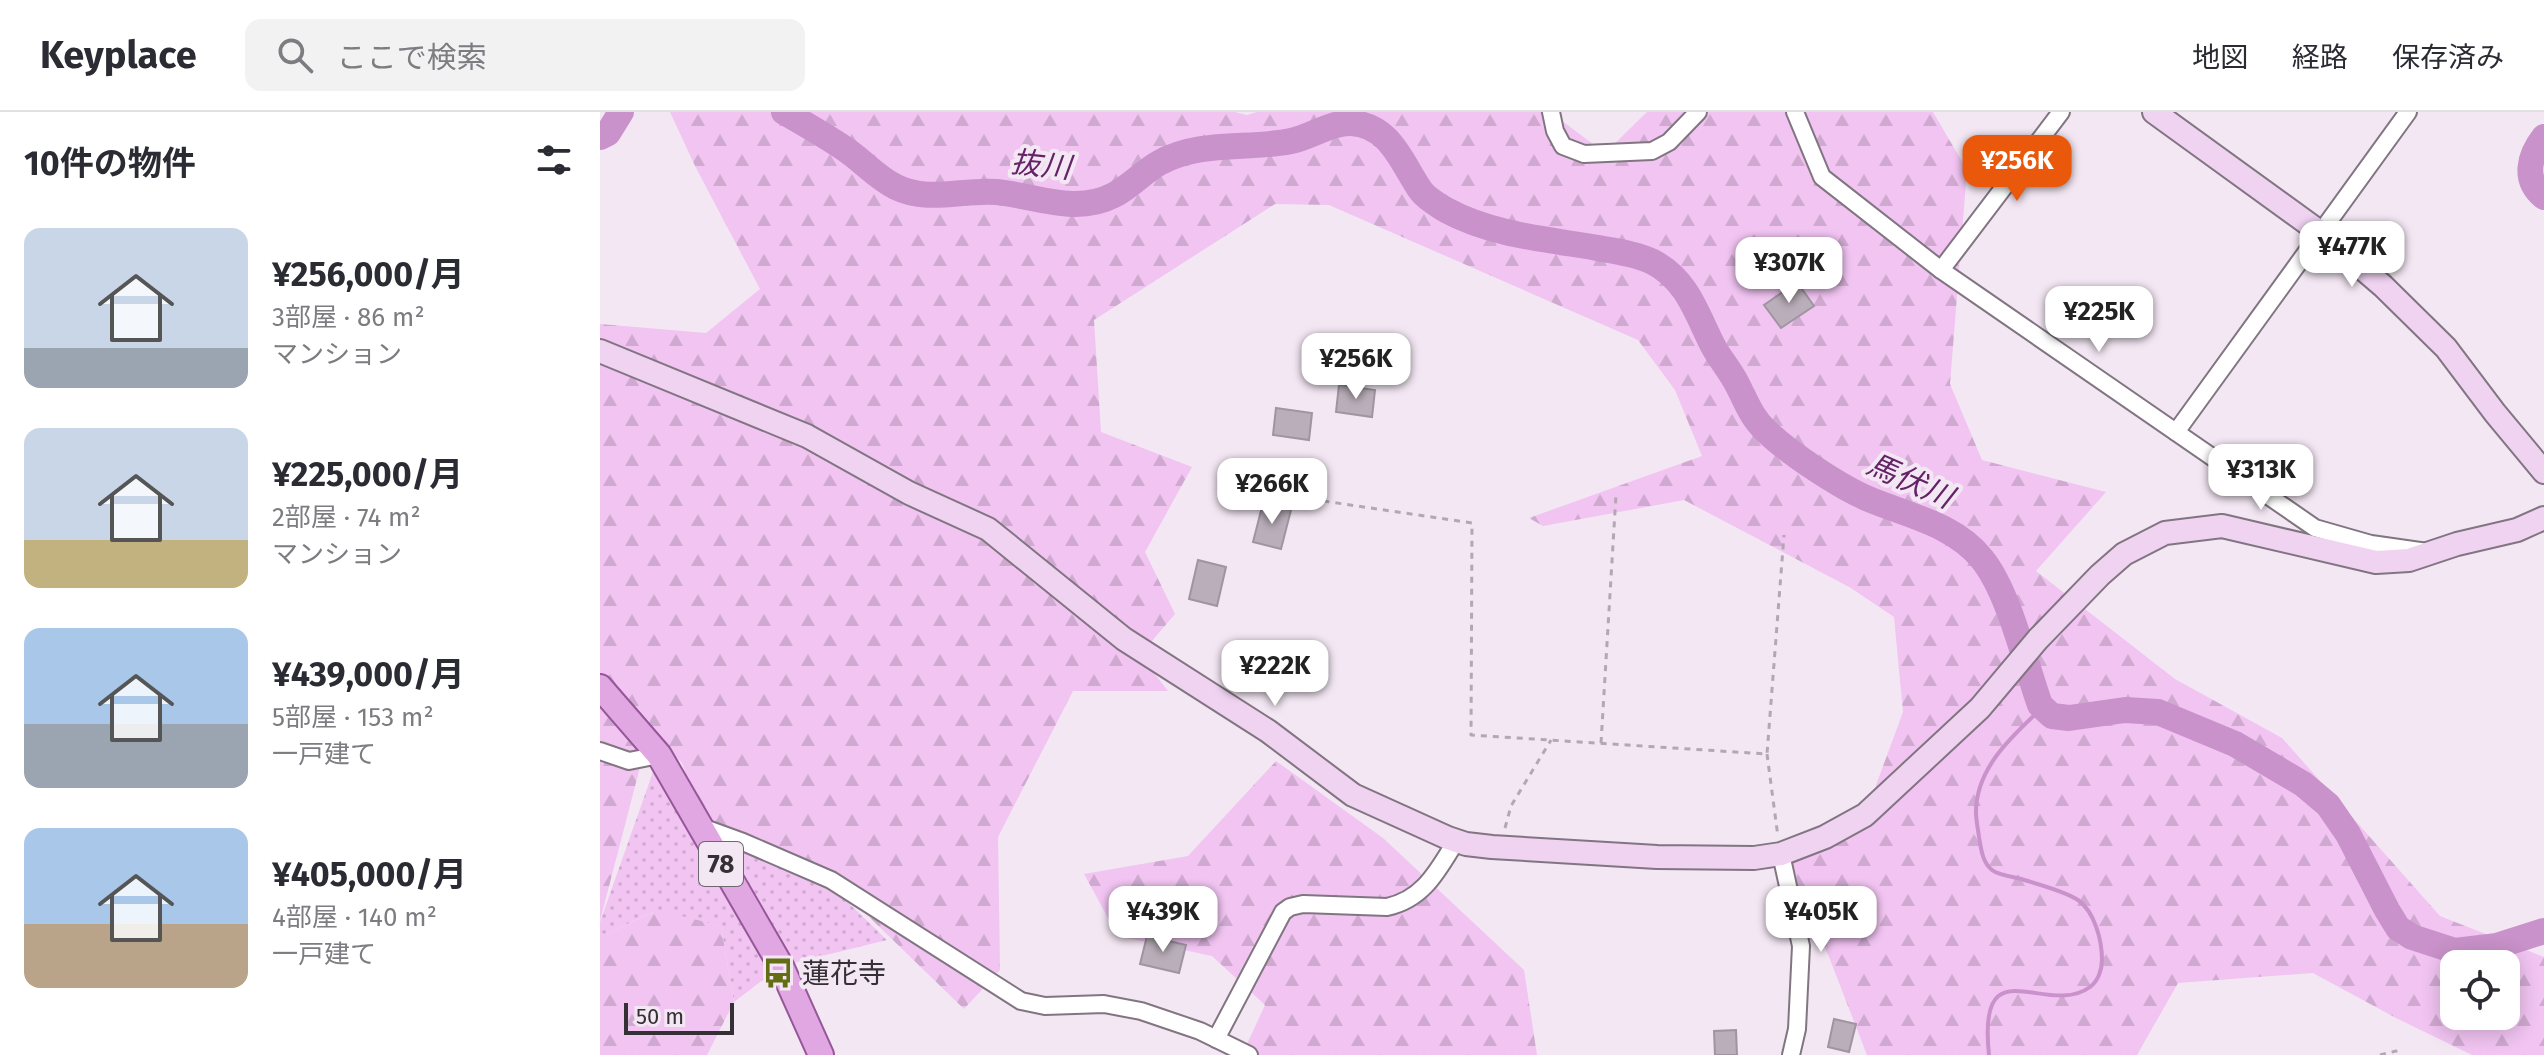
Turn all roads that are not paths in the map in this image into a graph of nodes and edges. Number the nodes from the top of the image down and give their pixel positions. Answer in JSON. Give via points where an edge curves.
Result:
{"nodes":[{"id":1,"x":1551,"y":112,"type":"edge"},
{"id":2,"x":1698,"y":112,"type":"edge"},
{"id":3,"x":1795,"y":112,"type":"edge"},
{"id":4,"x":2061,"y":112,"type":"edge"},
{"id":5,"x":2154,"y":112,"type":"edge"},
{"id":6,"x":2408,"y":112,"type":"edge"},
{"id":7,"x":2321,"y":233,"type":"junction"},
{"id":8,"x":1941,"y":270,"type":"junction"},
{"id":9,"x":600,"y":351,"type":"edge"},
{"id":10,"x":2176,"y":432,"type":"junction"},
{"id":11,"x":2544,"y":472,"type":"edge"},
{"id":12,"x":2544,"y":518,"type":"edge"},
{"id":13,"x":2433,"y":553,"type":"junction"},
{"id":14,"x":600,"y":687,"type":"edge"},
{"id":15,"x":600,"y":751,"type":"edge"},
{"id":16,"x":659,"y":755,"type":"junction"},
{"id":17,"x":699,"y":826,"type":"junction"},
{"id":18,"x":1456,"y":841,"type":"junction"},
{"id":19,"x":1781,"y":854,"type":"junction"},
{"id":20,"x":1216,"y":1039,"type":"junction"},
{"id":21,"x":821,"y":1055,"type":"edge"},
{"id":22,"x":1249,"y":1055,"type":"edge"},
{"id":23,"x":1791,"y":1055,"type":"edge"}],
"edges":[{"from":1,"to":2,"type":"street","via":[[1563,146],[1584,154],[1652,151],[1669,142]]},
{"from":3,"to":8,"type":"street","via":[[1822,177]]},
{"from":4,"to":8,"type":"street"},
{"from":5,"to":7,"type":"street"},
{"from":6,"to":7,"type":"street"},
{"from":7,"to":10,"type":"street"},
{"from":7,"to":11,"type":"street","via":[[2446,348]]},
{"from":8,"to":10,"type":"street"},
{"from":9,"to":18,"type":"street","via":[[807,436],[909,493],[988,529],[1124,639],[1268,731],[1353,795]]},
{"from":10,"to":13,"type":"street","via":[[2315,528],[2371,544]]},
{"from":12,"to":13,"type":"street"},
{"from":13,"to":19,"type":"street","via":[[2376,562],[2222,526],[2165,533],[2124,554],[2100,575],[1980,708],[1865,815]]},
{"from":14,"to":16,"type":"main road","number":"78"},
{"from":15,"to":16,"type":"street","via":[[629,761]]},
{"from":16,"to":17,"type":"main road","number":"78"},
{"from":17,"to":20,"type":"street","via":[[831,880],[1021,1001],[1141,1011]]},
{"from":17,"to":21,"type":"main road","number":"78","via":[[781,966]]},
{"from":18,"to":19,"type":"street","via":[[1657,857]]},
{"from":18,"to":20,"type":"street","via":[[1432,880],[1400,904],[1303,904],[1283,912]]},
{"from":19,"to":23,"type":"street","via":[[1801,946]]},
{"from":20,"to":22,"type":"street"}]}
